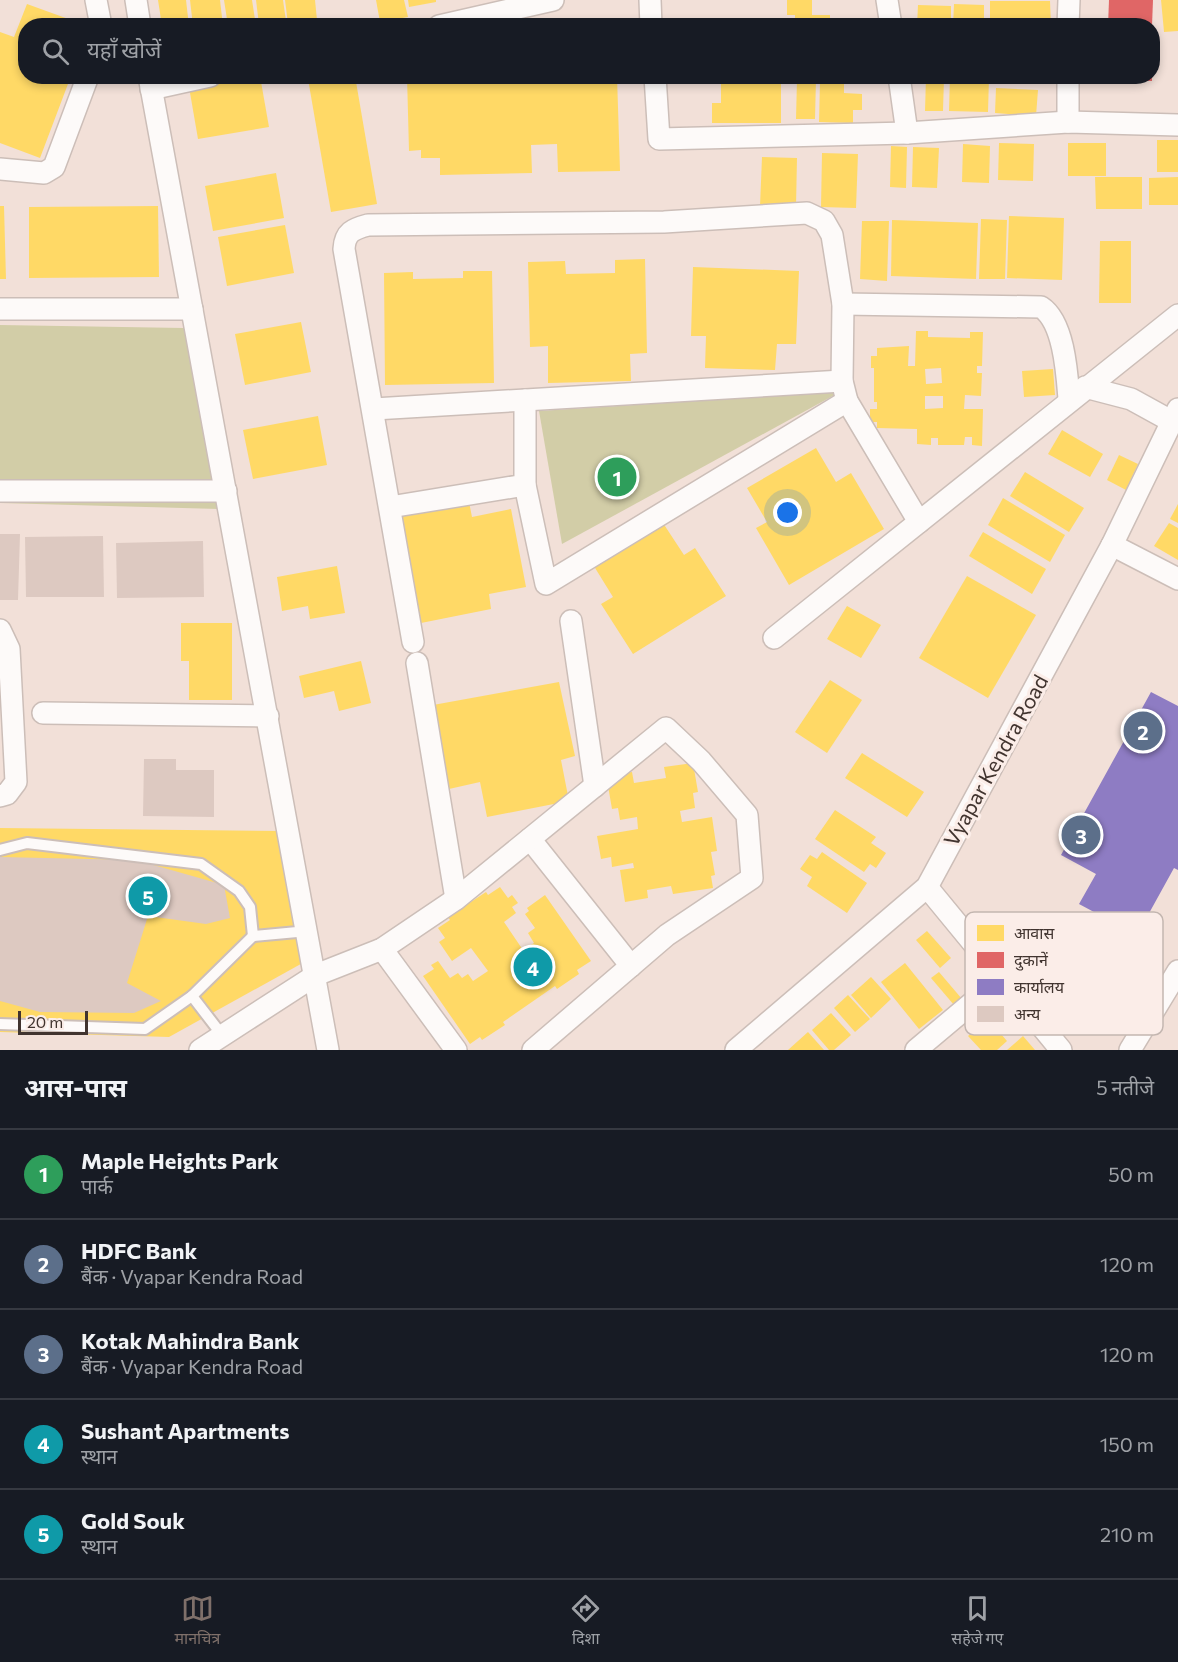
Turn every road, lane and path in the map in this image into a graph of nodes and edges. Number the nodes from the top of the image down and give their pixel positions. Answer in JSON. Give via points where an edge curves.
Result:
{"nodes":[{"id":1,"x":96,"y":0,"type":"edge"},
{"id":2,"x":136,"y":0,"type":"edge"},
{"id":3,"x":553,"y":0,"type":"edge"},
{"id":4,"x":650,"y":0,"type":"edge"},
{"id":5,"x":887,"y":0,"type":"edge"},
{"id":6,"x":1068,"y":0,"type":"edge"},
{"id":7,"x":99,"y":18,"type":"edge"},
{"id":8,"x":139,"y":18,"type":"edge"},
{"id":9,"x":474,"y":18,"type":"edge"},
{"id":10,"x":651,"y":18,"type":"edge"},
{"id":11,"x":890,"y":18,"type":"edge"},
{"id":12,"x":1068,"y":18,"type":"edge"},
{"id":13,"x":85,"y":84,"type":"edge"},
{"id":14,"x":150,"y":84,"type":"edge"},
{"id":15,"x":656,"y":84,"type":"edge"},
{"id":16,"x":900,"y":84,"type":"edge"},
{"id":17,"x":1068,"y":84,"type":"edge"},
{"id":18,"x":1068,"y":122,"type":"junction"},
{"id":19,"x":1178,"y":125,"type":"edge"},
{"id":20,"x":907,"y":133,"type":"junction"},
{"id":21,"x":0,"y":169,"type":"edge"},
{"id":22,"x":843,"y":304,"type":"junction"},
{"id":23,"x":0,"y":309,"type":"edge"},
{"id":24,"x":192,"y":309,"type":"junction"},
{"id":25,"x":1178,"y":315,"type":"edge"},
{"id":26,"x":844,"y":391,"type":"junction"},
{"id":27,"x":1077,"y":393,"type":"junction"},
{"id":28,"x":525,"y":400,"type":"junction"},
{"id":29,"x":374,"y":409,"type":"junction"},
{"id":30,"x":1175,"y":415,"type":"edge"},
{"id":31,"x":525,"y":484,"type":"junction"},
{"id":32,"x":0,"y":491,"type":"edge"},
{"id":33,"x":226,"y":492,"type":"junction"},
{"id":34,"x":390,"y":507,"type":"junction"},
{"id":35,"x":920,"y":522,"type":"junction"},
{"id":36,"x":1112,"y":545,"type":"junction"},
{"id":37,"x":1178,"y":579,"type":"edge"},
{"id":38,"x":571,"y":621,"type":"dead end"},
{"id":39,"x":0,"y":630,"type":"edge"},
{"id":40,"x":774,"y":638,"type":"dead end"},
{"id":41,"x":43,"y":713,"type":"dead end"},
{"id":42,"x":268,"y":716,"type":"junction"},
{"id":43,"x":595,"y":786,"type":"junction"},
{"id":44,"x":0,"y":796,"type":"edge"},
{"id":45,"x":530,"y":839,"type":"junction"},
{"id":46,"x":0,"y":850,"type":"edge"},
{"id":47,"x":927,"y":886,"type":"junction"},
{"id":48,"x":456,"y":898,"type":"junction"},
{"id":49,"x":308,"y":931,"type":"junction"},
{"id":50,"x":965,"y":932,"type":"edge"},
{"id":51,"x":253,"y":936,"type":"junction"},
{"id":52,"x":382,"y":949,"type":"junction"},
{"id":53,"x":631,"y":966,"type":"junction"},
{"id":54,"x":1178,"y":970,"type":"edge"},
{"id":55,"x":316,"y":975,"type":"junction"},
{"id":56,"x":1163,"y":995,"type":"edge"},
{"id":57,"x":192,"y":996,"type":"junction"},
{"id":58,"x":965,"y":1009,"type":"edge"},
{"id":59,"x":0,"y":1024,"type":"edge"},
{"id":60,"x":222,"y":1035,"type":"junction"},
{"id":61,"x":1049,"y":1035,"type":"edge"},
{"id":62,"x":1139,"y":1035,"type":"edge"},
{"id":63,"x":200,"y":1050,"type":"edge"},
{"id":64,"x":328,"y":1050,"type":"edge"},
{"id":65,"x":456,"y":1050,"type":"edge"},
{"id":66,"x":533,"y":1050,"type":"edge"},
{"id":67,"x":736,"y":1050,"type":"edge"},
{"id":68,"x":916,"y":1050,"type":"edge"},
{"id":69,"x":1061,"y":1050,"type":"edge"},
{"id":70,"x":1130,"y":1050,"type":"edge"}],
"edges":[{"from":1,"to":7,"type":"street"},
{"from":2,"to":8,"type":"street"},
{"from":3,"to":9,"type":"street"},
{"from":4,"to":10,"type":"street"},
{"from":5,"to":11,"type":"street"},
{"from":6,"to":12,"type":"street"},
{"from":13,"to":21,"type":"street","via":[[54,167],[44,173]]},
{"from":14,"to":24,"type":"street"},
{"from":15,"to":20,"type":"street","via":[[659,139]]},
{"from":16,"to":20,"type":"street"},
{"from":17,"to":18,"type":"street"},
{"from":18,"to":19,"type":"street"},
{"from":18,"to":20,"type":"street"},
{"from":22,"to":26,"type":"street"},
{"from":22,"to":27,"type":"street","via":[[1041,307],[1057,324]]},
{"from":22,"to":29,"type":"street","via":[[832,235],[824,221],[807,213],[664,222],[368,225],[352,229],[345,237],[344,249]]},
{"from":23,"to":24,"type":"street"},
{"from":24,"to":33,"type":"street"},
{"from":25,"to":27,"type":"street"},
{"from":26,"to":28,"type":"street"},
{"from":26,"to":31,"type":"street","via":[[546,584]]},
{"from":26,"to":35,"type":"street"},
{"from":27,"to":30,"type":"street","via":[[1131,399]]},
{"from":27,"to":35,"type":"street"},
{"from":28,"to":29,"type":"street"},
{"from":28,"to":31,"type":"street"},
{"from":29,"to":34,"type":"street"},
{"from":30,"to":36,"type":"street","name":"Vyapar Kendra Road"},
{"from":31,"to":34,"type":"street"},
{"from":32,"to":33,"type":"street"},
{"from":33,"to":42,"type":"street"},
{"from":34,"to":48,"type":"street"},
{"from":35,"to":40,"type":"street"},
{"from":36,"to":37,"type":"street"},
{"from":36,"to":47,"type":"street","name":"Vyapar Kendra Road"},
{"from":38,"to":43,"type":"street"},
{"from":39,"to":44,"type":"street","via":[[9,649],[16,782],[7,794]]},
{"from":41,"to":42,"type":"street"},
{"from":42,"to":49,"type":"street"},
{"from":43,"to":45,"type":"street"},
{"from":43,"to":53,"type":"street","via":[[666,728],[701,761],[747,815],[752,878],[667,935]]},
{"from":45,"to":48,"type":"street"},
{"from":45,"to":53,"type":"street"},
{"from":46,"to":51,"type":"lane","via":[[27,843],[201,864],[239,891],[250,907]]},
{"from":47,"to":50,"type":"street"},
{"from":47,"to":67,"type":"street","name":"Vyapar Kendra Road"},
{"from":48,"to":52,"type":"street"},
{"from":49,"to":51,"type":"lane"},
{"from":49,"to":55,"type":"street"},
{"from":51,"to":57,"type":"lane"},
{"from":52,"to":55,"type":"street"},
{"from":52,"to":65,"type":"street"},
{"from":53,"to":66,"type":"street"},
{"from":54,"to":56,"type":"street"},
{"from":55,"to":60,"type":"street"},
{"from":55,"to":64,"type":"street"},
{"from":57,"to":59,"type":"lane","via":[[145,1029]]},
{"from":57,"to":60,"type":"lane"},
{"from":58,"to":68,"type":"street"},
{"from":60,"to":63,"type":"street"},
{"from":61,"to":69,"type":"street"},
{"from":62,"to":70,"type":"street"}]}
